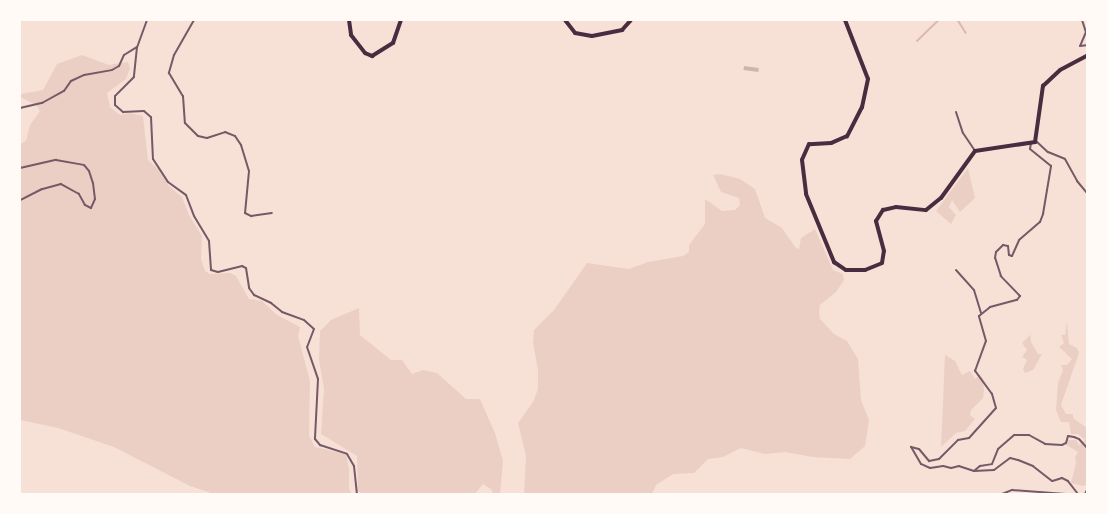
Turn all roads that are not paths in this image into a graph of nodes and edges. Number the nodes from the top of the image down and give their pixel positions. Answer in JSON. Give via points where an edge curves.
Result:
{"nodes":[{"id":1,"x":147,"y":20,"type":"edge"},
{"id":2,"x":194,"y":20,"type":"edge"},
{"id":3,"x":349,"y":20,"type":"edge"},
{"id":4,"x":401,"y":20,"type":"edge"},
{"id":5,"x":565,"y":20,"type":"edge"},
{"id":6,"x":631,"y":20,"type":"edge"},
{"id":7,"x":845,"y":20,"type":"edge"},
{"id":8,"x":1082,"y":20,"type":"edge"},
{"id":9,"x":1088,"y":45,"type":"edge"},
{"id":10,"x":137,"y":46,"type":"junction"},
{"id":11,"x":1088,"y":55,"type":"edge"},
{"id":12,"x":20,"y":108,"type":"edge"},
{"id":13,"x":956,"y":112,"type":"dead end"},
{"id":14,"x":1036,"y":141,"type":"junction"},
{"id":15,"x":1031,"y":143,"type":"junction"},
{"id":16,"x":975,"y":151,"type":"junction"},
{"id":17,"x":20,"y":168,"type":"edge"},
{"id":18,"x":1088,"y":194,"type":"edge"},
{"id":19,"x":20,"y":200,"type":"edge"},
{"id":20,"x":272,"y":213,"type":"dead end"},
{"id":21,"x":956,"y":270,"type":"dead end"},
{"id":22,"x":981,"y":313,"type":"junction"},
{"id":23,"x":1088,"y":449,"type":"edge"},
{"id":24,"x":974,"y":471,"type":"junction"},
{"id":25,"x":1088,"y":488,"type":"edge"},
{"id":26,"x":357,"y":495,"type":"edge"},
{"id":27,"x":1002,"y":495,"type":"edge"},
{"id":28,"x":1066,"y":495,"type":"edge"},
{"id":29,"x":1078,"y":495,"type":"edge"},
{"id":30,"x":1085,"y":495,"type":"edge"}],
"edges":[{"from":1,"to":10,"type":"street"},
{"from":2,"to":20,"type":"street","via":[[174,55],[169,73],[184,101],[185,123],[198,136],[207,138],[225,132],[235,136],[248,162],[250,180],[245,213]]},
{"from":3,"to":4,"type":"highway","via":[[351,34],[372,56],[393,43]]},
{"from":5,"to":6,"type":"highway","via":[[575,33],[592,36],[622,30]]},
{"from":7,"to":16,"type":"highway","via":[[868,79],[862,107],[847,136],[831,143],[809,144],[802,160],[806,194],[837,266],[858,271],[882,263],[884,251],[876,228],[878,215],[888,208],[921,211],[932,207]]},
{"from":8,"to":9,"type":"street","via":[[1086,32],[1080,46]]},
{"from":10,"to":12,"type":"street","via":[[112,70],[84,75],[42,103]]},
{"from":10,"to":26,"type":"street","via":[[134,76],[115,96],[114,105],[123,112],[144,111],[151,117],[153,159],[168,182],[186,195],[209,241],[211,270],[246,268],[254,295],[314,329],[307,347],[318,379],[315,440],[347,454],[354,466]]},
{"from":11,"to":14,"type":"highway","via":[[1060,69],[1043,86]]},
{"from":13,"to":16,"type":"street"},
{"from":14,"to":15,"type":"highway"},
{"from":14,"to":18,"type":"street","via":[[1048,152],[1065,159]]},
{"from":15,"to":16,"type":"highway"},
{"from":15,"to":22,"type":"street","via":[[1030,149],[1051,166],[1043,214],[1040,222],[1019,240],[1012,256],[1008,246],[1003,245],[995,258],[1000,276],[1020,296]]},
{"from":17,"to":19,"type":"street","via":[[56,160],[84,165],[95,199],[91,208],[79,194],[61,184]]},
{"from":21,"to":22,"type":"street","via":[[974,290]]},
{"from":22,"to":24,"type":"street","via":[[979,319],[986,341],[975,370],[996,402],[993,414],[969,438],[958,440],[939,459],[929,461],[918,448],[910,447],[921,464],[930,468],[959,465]]},
{"from":23,"to":24,"type":"street","via":[[1074,437],[1068,436],[1062,445],[1046,444],[1029,435],[1014,435],[998,449],[992,464]]},
{"from":24,"to":29,"type":"street","via":[[994,470],[1010,458],[1033,466],[1052,481],[1068,481]]},
{"from":25,"to":30,"type":"street"},
{"from":27,"to":28,"type":"street","via":[[1009,490]]}]}
